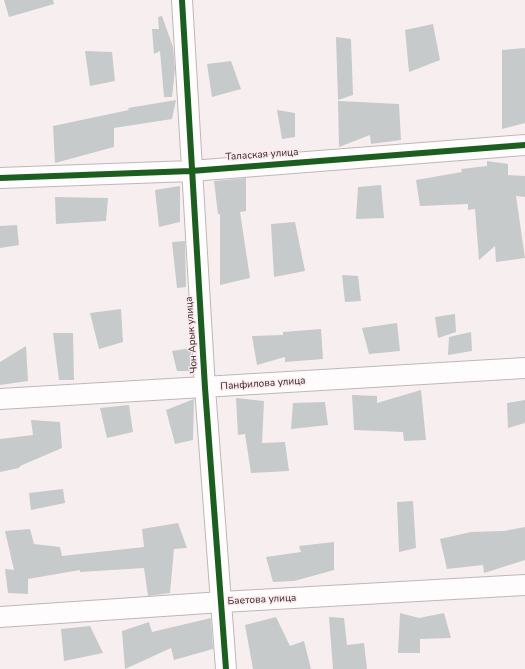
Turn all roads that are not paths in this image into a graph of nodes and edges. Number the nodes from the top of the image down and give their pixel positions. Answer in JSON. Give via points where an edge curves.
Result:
{"nodes":[{"id":1,"x":182,"y":0,"type":"edge"},
{"id":2,"x":525,"y":145,"type":"edge"},
{"id":3,"x":191,"y":171,"type":"junction"},
{"id":4,"x":0,"y":178,"type":"edge"},
{"id":5,"x":525,"y":368,"type":"edge"},
{"id":6,"x":205,"y":388,"type":"junction"},
{"id":7,"x":0,"y":399,"type":"edge"},
{"id":8,"x":525,"y":585,"type":"edge"},
{"id":9,"x":222,"y":602,"type":"junction"},
{"id":10,"x":0,"y":617,"type":"edge"},
{"id":11,"x":226,"y":669,"type":"edge"}],
"edges":[{"from":1,"to":3,"type":"street","name":"Чон Арык улица"},
{"from":2,"to":3,"type":"street","name":"Талаская улица"},
{"from":3,"to":4,"type":"street","name":"Талаская улица"},
{"from":3,"to":6,"type":"street","name":"Чон Арык улица"},
{"from":5,"to":6,"type":"street","name":"Панфилова улица"},
{"from":6,"to":7,"type":"street","name":"Панфилова улица"},
{"from":6,"to":9,"type":"street","name":"Чон Арык улица"},
{"from":8,"to":9,"type":"street","name":"Баетова улица"},
{"from":9,"to":10,"type":"street","name":"Баетова улица"},
{"from":9,"to":11,"type":"street","name":"Чон Арык улица"}]}
